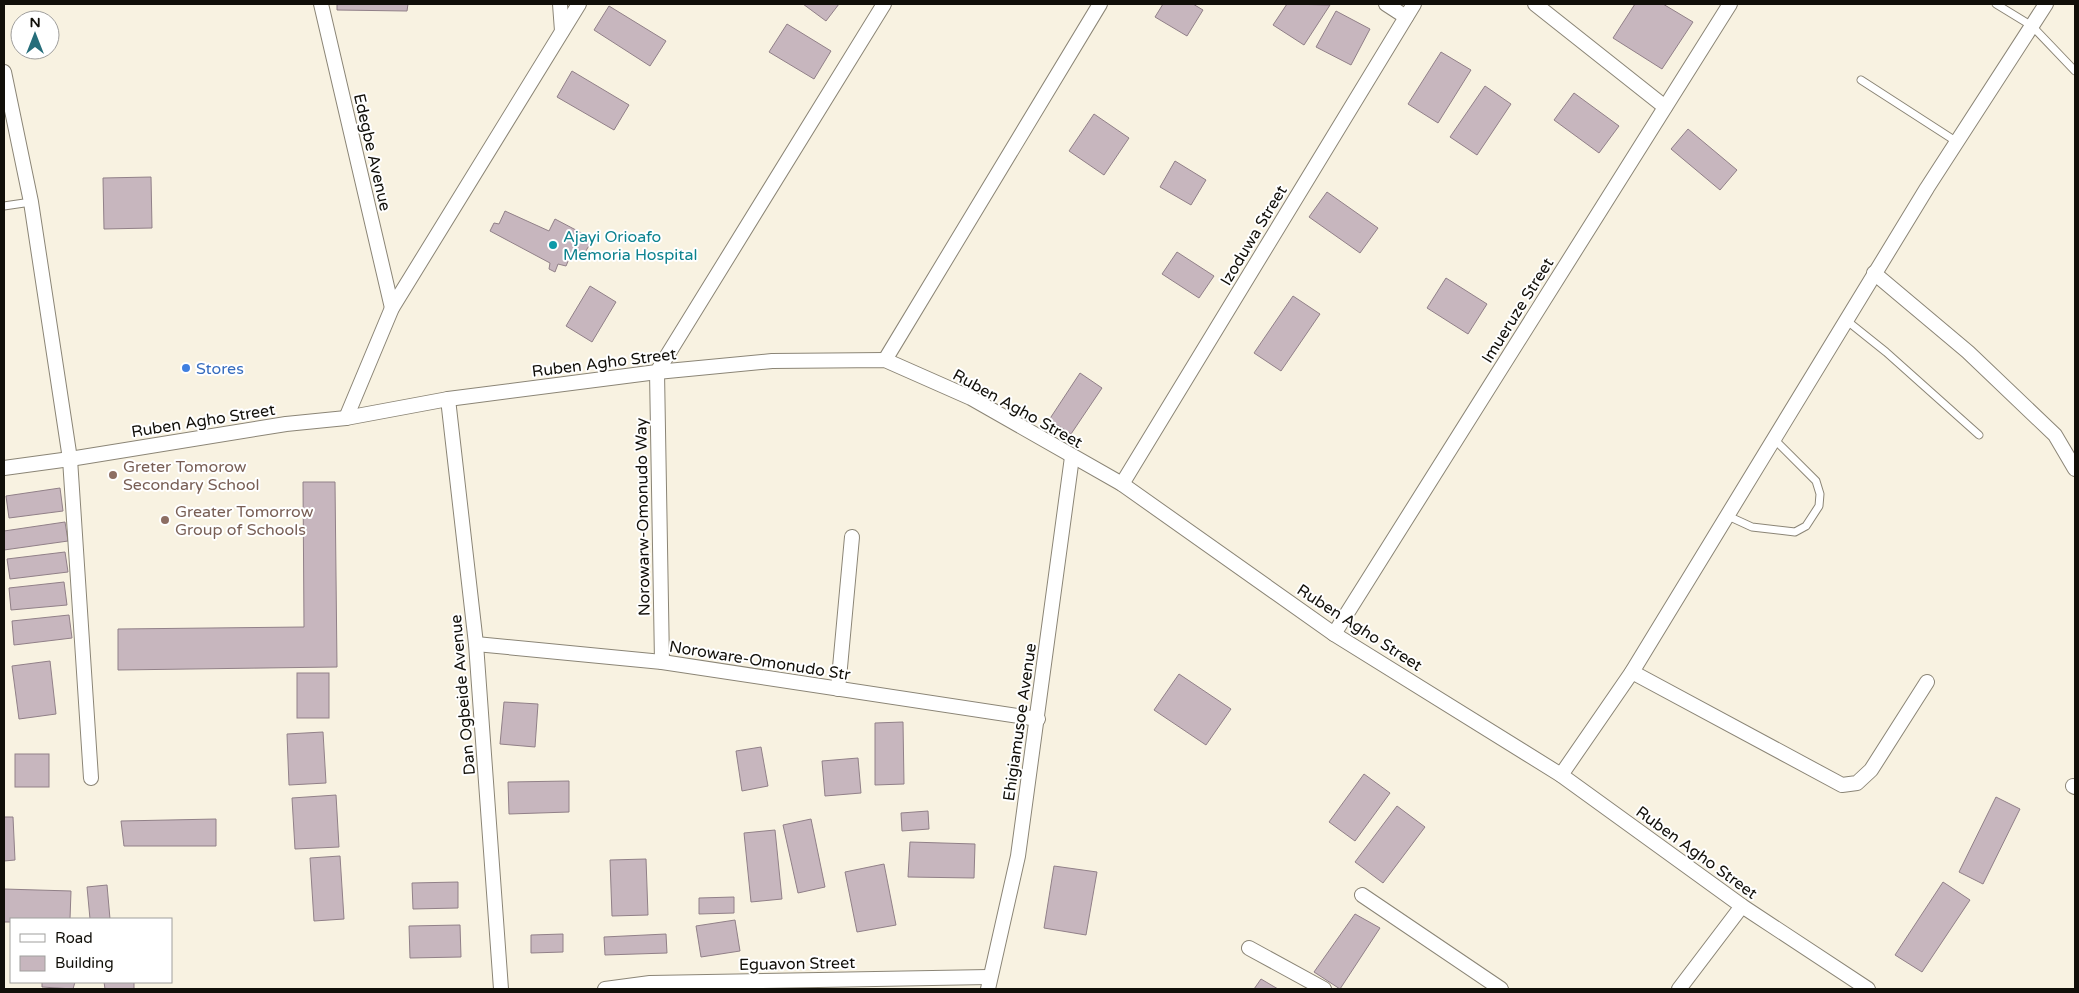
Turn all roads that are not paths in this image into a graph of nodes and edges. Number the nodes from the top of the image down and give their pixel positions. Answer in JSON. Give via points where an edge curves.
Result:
{"nodes":[{"id":1,"x":321,"y":4,"type":"edge"},
{"id":2,"x":560,"y":4,"type":"edge"},
{"id":3,"x":579,"y":4,"type":"edge"},
{"id":4,"x":884,"y":4,"type":"edge"},
{"id":5,"x":1100,"y":4,"type":"edge"},
{"id":6,"x":1386,"y":4,"type":"edge"},
{"id":7,"x":1414,"y":4,"type":"edge"},
{"id":8,"x":1535,"y":4,"type":"edge"},
{"id":9,"x":1730,"y":4,"type":"edge"},
{"id":10,"x":1996,"y":4,"type":"edge"},
{"id":11,"x":2046,"y":4,"type":"edge"},
{"id":12,"x":1406,"y":18,"type":"junction"},
{"id":13,"x":2032,"y":26,"type":"junction"},
{"id":14,"x":562,"y":31,"type":"junction"},
{"id":15,"x":2075,"y":71,"type":"edge"},
{"id":16,"x":4,"y":72,"type":"edge"},
{"id":17,"x":1861,"y":80,"type":"dead end"},
{"id":18,"x":1665,"y":107,"type":"junction"},
{"id":19,"x":1956,"y":142,"type":"junction"},
{"id":20,"x":31,"y":202,"type":"junction"},
{"id":21,"x":4,"y":206,"type":"edge"},
{"id":22,"x":1874,"y":273,"type":"junction"},
{"id":23,"x":392,"y":308,"type":"junction"},
{"id":24,"x":1845,"y":320,"type":"junction"},
{"id":25,"x":885,"y":360,"type":"junction"},
{"id":26,"x":657,"y":372,"type":"junction"},
{"id":27,"x":448,"y":400,"type":"junction"},
{"id":28,"x":346,"y":418,"type":"junction"},
{"id":29,"x":1979,"y":435,"type":"dead end"},
{"id":30,"x":1774,"y":439,"type":"junction"},
{"id":31,"x":1072,"y":457,"type":"junction"},
{"id":32,"x":70,"y":459,"type":"junction"},
{"id":33,"x":4,"y":468,"type":"edge"},
{"id":34,"x":2075,"y":469,"type":"edge"},
{"id":35,"x":1122,"y":484,"type":"junction"},
{"id":36,"x":1728,"y":516,"type":"junction"},
{"id":37,"x":852,"y":537,"type":"dead end"},
{"id":38,"x":1334,"y":634,"type":"junction"},
{"id":39,"x":476,"y":644,"type":"junction"},
{"id":40,"x":662,"y":662,"type":"junction"},
{"id":41,"x":1632,"y":672,"type":"junction"},
{"id":42,"x":1927,"y":682,"type":"dead end"},
{"id":43,"x":838,"y":689,"type":"junction"},
{"id":44,"x":1038,"y":719,"type":"junction"},
{"id":45,"x":1561,"y":775,"type":"junction"},
{"id":46,"x":90,"y":778,"type":"dead end"},
{"id":47,"x":1362,"y":895,"type":"dead end"},
{"id":48,"x":1742,"y":906,"type":"junction"},
{"id":49,"x":1248,"y":948,"type":"dead end"},
{"id":50,"x":989,"y":983,"type":"edge"},
{"id":51,"x":501,"y":989,"type":"edge"},
{"id":52,"x":605,"y":989,"type":"edge"},
{"id":53,"x":1324,"y":989,"type":"edge"},
{"id":54,"x":1501,"y":989,"type":"edge"},
{"id":55,"x":1678,"y":989,"type":"edge"},
{"id":56,"x":1868,"y":989,"type":"edge"}],
"edges":[{"from":1,"to":23,"type":"street","name":"Edegbe Avenue"},
{"from":2,"to":14,"type":"street"},
{"from":3,"to":14,"type":"street"},
{"from":4,"to":26,"type":"street"},
{"from":5,"to":25,"type":"street"},
{"from":6,"to":12,"type":"street"},
{"from":7,"to":12,"type":"street","name":"Izoduwa Street"},
{"from":8,"to":18,"type":"street"},
{"from":9,"to":18,"type":"street","name":"Imueruze Street"},
{"from":10,"to":13,"type":"lane"},
{"from":11,"to":13,"type":"street"},
{"from":12,"to":35,"type":"street","name":"Izoduwa Street"},
{"from":13,"to":15,"type":"lane"},
{"from":13,"to":19,"type":"street"},
{"from":14,"to":23,"type":"street"},
{"from":16,"to":20,"type":"street"},
{"from":17,"to":19,"type":"lane"},
{"from":18,"to":38,"type":"street","name":"Imueruze Street"},
{"from":19,"to":22,"type":"street"},
{"from":20,"to":21,"type":"lane"},
{"from":20,"to":32,"type":"street"},
{"from":22,"to":24,"type":"street"},
{"from":22,"to":34,"type":"street","via":[[1968,352],[2055,435]]},
{"from":23,"to":28,"type":"street"},
{"from":24,"to":29,"type":"lane"},
{"from":24,"to":30,"type":"street"},
{"from":25,"to":26,"type":"street","name":"Ruben Agho Street","via":[[772,361]]},
{"from":25,"to":31,"type":"street","name":"Ruben Agho Street","via":[[971,398]]},
{"from":26,"to":27,"type":"street","name":"Ruben Agho Street"},
{"from":26,"to":40,"type":"street","name":"Norowarw-Omonudo Way"},
{"from":27,"to":28,"type":"street","name":"Ruben Agho Street"},
{"from":27,"to":39,"type":"street","name":"Dan Ogbeide Avenue"},
{"from":28,"to":32,"type":"street","name":"Ruben Agho Street","via":[[286,424]]},
{"from":30,"to":36,"type":"street"},
{"from":30,"to":36,"type":"lane","via":[[1816,481],[1819,506],[1806,526],[1795,532],[1752,527]]},
{"from":31,"to":35,"type":"street","name":"Ruben Agho Street"},
{"from":31,"to":44,"type":"street","name":"Ehigiamusoe Avenue"},
{"from":32,"to":33,"type":"street","name":"Ruben Agho Street"},
{"from":32,"to":46,"type":"street"},
{"from":35,"to":38,"type":"street","name":"Ruben Agho Street"},
{"from":36,"to":41,"type":"street"},
{"from":37,"to":43,"type":"street"},
{"from":38,"to":45,"type":"street","name":"Ruben Agho Street"},
{"from":39,"to":40,"type":"street","name":"Noroware-Omonudo Str"},
{"from":39,"to":51,"type":"street","name":"Dan Ogbeide Avenue"},
{"from":40,"to":43,"type":"street","name":"Noroware-Omonudo Str"},
{"from":41,"to":42,"type":"street","via":[[1842,785],[1857,783],[1871,770]]},
{"from":41,"to":45,"type":"street"},
{"from":43,"to":44,"type":"street","name":"Noroware-Omonudo Str"},
{"from":44,"to":50,"type":"street","name":"Ehigiamusoe Avenue","via":[[1018,856]]},
{"from":45,"to":48,"type":"street","name":"Ruben Agho Street"},
{"from":47,"to":54,"type":"street"},
{"from":48,"to":55,"type":"street"},
{"from":48,"to":56,"type":"street","name":"Ruben Agho Street"},
{"from":49,"to":53,"type":"street"},
{"from":50,"to":52,"type":"street","name":"Eguavon Street","via":[[650,983]]}]}
